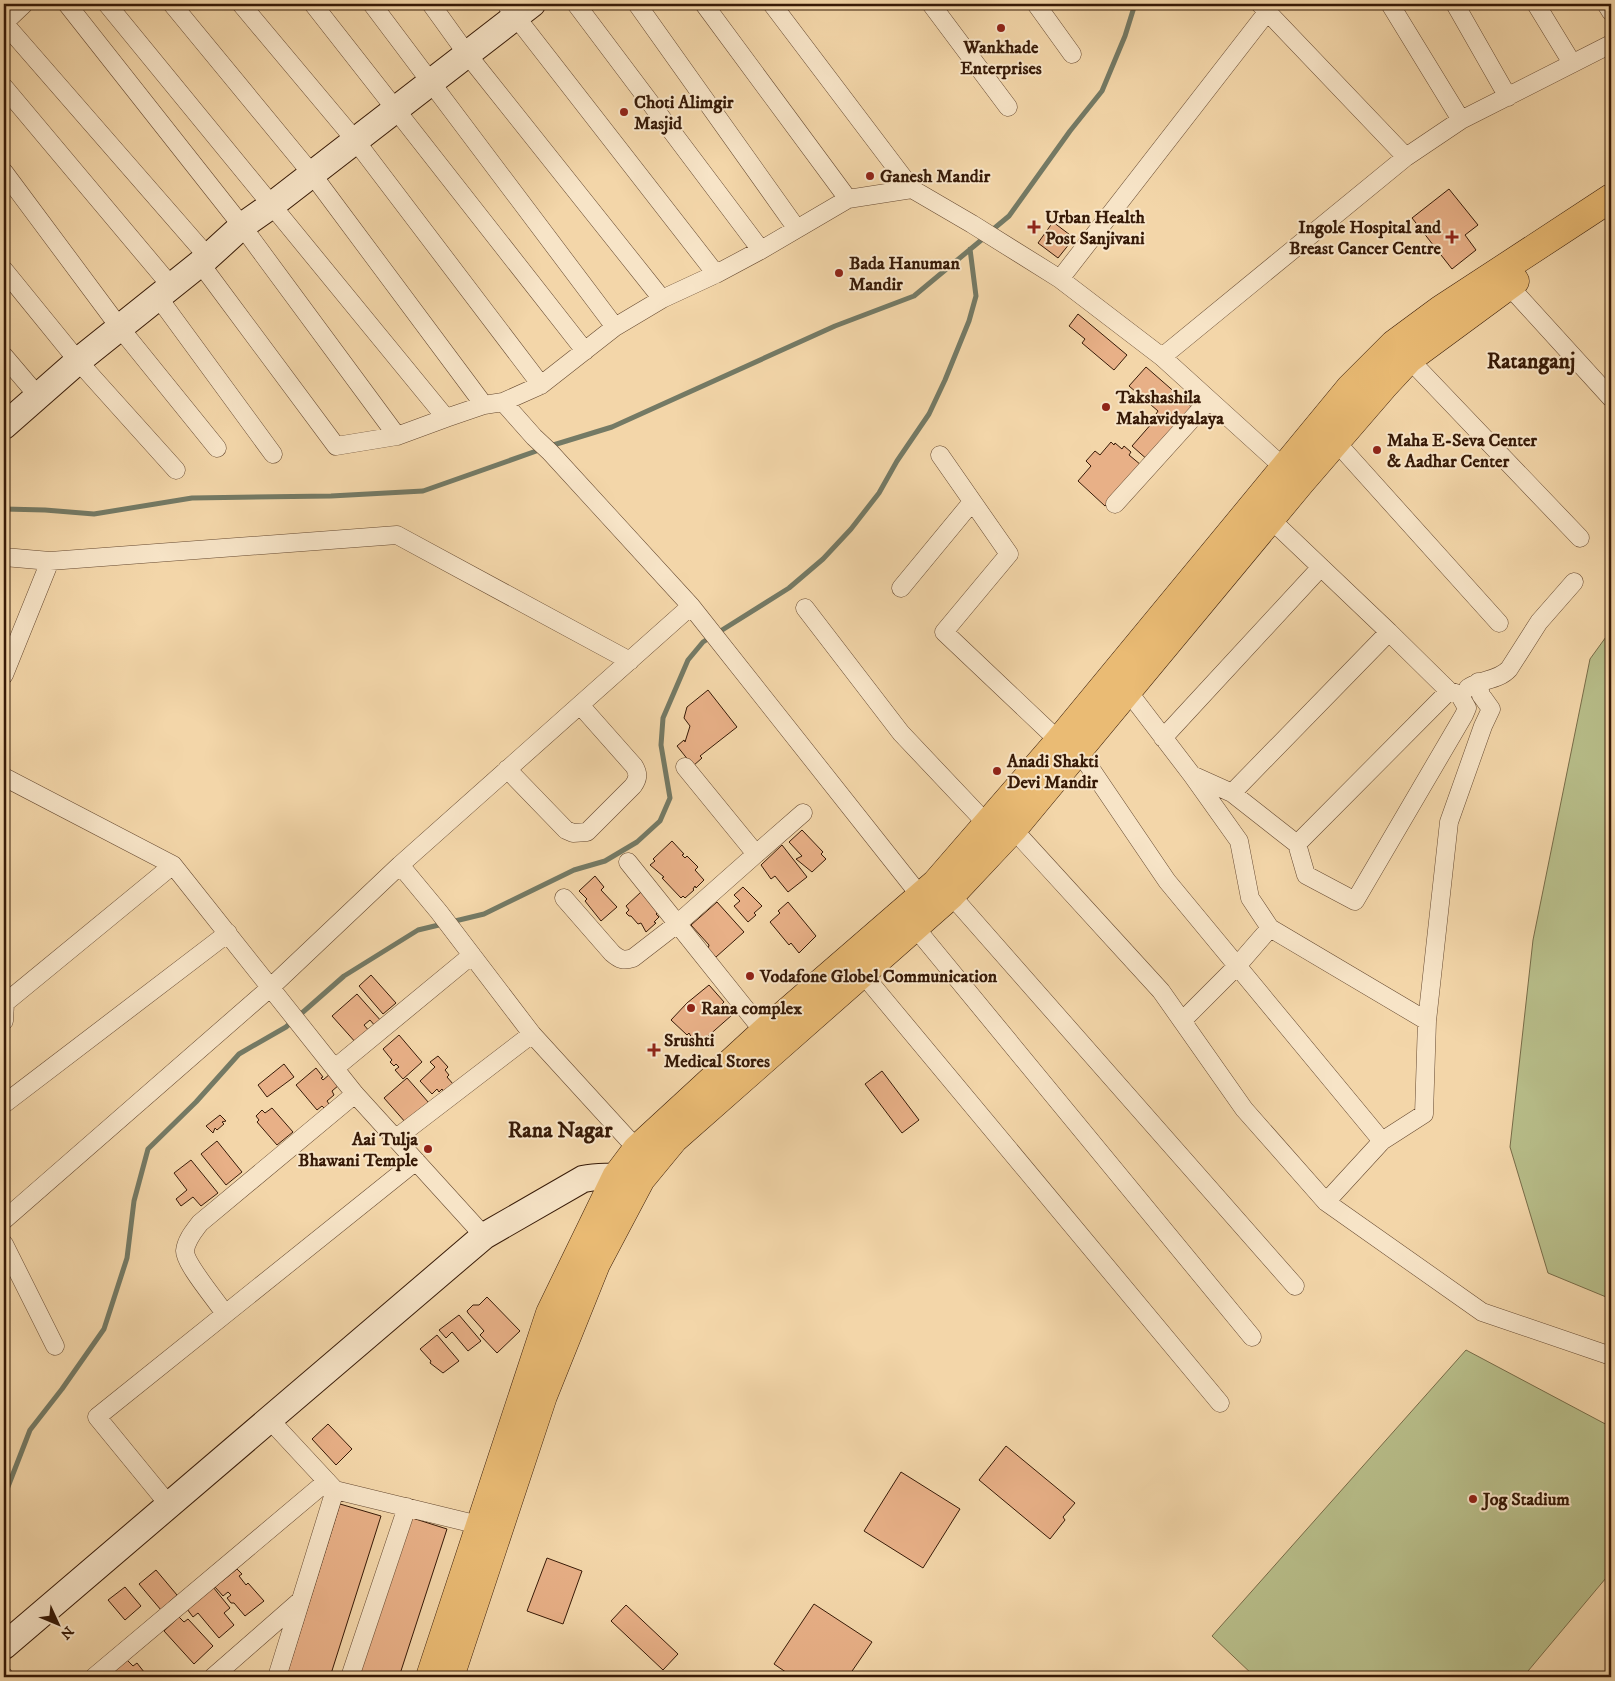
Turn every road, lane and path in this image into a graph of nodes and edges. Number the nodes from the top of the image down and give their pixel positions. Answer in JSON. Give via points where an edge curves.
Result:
{"nodes":[{"id":1,"x":24,"y":4,"type":"edge"},
{"id":2,"x":67,"y":4,"type":"edge"},
{"id":3,"x":108,"y":4,"type":"edge"},
{"id":4,"x":172,"y":4,"type":"edge"},
{"id":5,"x":241,"y":4,"type":"edge"},
{"id":6,"x":313,"y":4,"type":"edge"},
{"id":7,"x":372,"y":4,"type":"edge"},
{"id":8,"x":431,"y":4,"type":"edge"},
{"id":9,"x":576,"y":4,"type":"edge"},
{"id":10,"x":636,"y":4,"type":"edge"},
{"id":11,"x":704,"y":4,"type":"edge"},
{"id":12,"x":772,"y":4,"type":"edge"},
{"id":13,"x":931,"y":4,"type":"edge"},
{"id":14,"x":1036,"y":4,"type":"edge"},
{"id":15,"x":1390,"y":4,"type":"edge"},
{"id":16,"x":1455,"y":4,"type":"edge"},
{"id":17,"x":1536,"y":4,"type":"edge"},
{"id":18,"x":1606,"y":4,"type":"edge"},
{"id":19,"x":518,"y":8,"type":"edge"},
{"id":20,"x":1264,"y":8,"type":"edge"},
{"id":21,"x":1611,"y":12,"type":"edge"},
{"id":22,"x":5,"y":19,"type":"edge"},
{"id":23,"x":1611,"y":44,"type":"edge"},
{"id":24,"x":467,"y":54,"type":"junction"},
{"id":25,"x":1072,"y":54,"type":"dead end"},
{"id":26,"x":1572,"y":63,"type":"junction"},
{"id":27,"x":432,"y":82,"type":"junction"},
{"id":28,"x":4,"y":87,"type":"edge"},
{"id":29,"x":1508,"y":97,"type":"junction"},
{"id":30,"x":1008,"y":107,"type":"dead end"},
{"id":31,"x":396,"y":109,"type":"junction"},
{"id":32,"x":1461,"y":120,"type":"junction"},
{"id":33,"x":355,"y":140,"type":"junction"},
{"id":34,"x":1406,"y":157,"type":"junction"},
{"id":35,"x":4,"y":172,"type":"edge"},
{"id":36,"x":312,"y":174,"type":"junction"},
{"id":37,"x":912,"y":189,"type":"junction"},
{"id":38,"x":1611,"y":198,"type":"edge"},
{"id":39,"x":848,"y":199,"type":"junction"},
{"id":40,"x":272,"y":205,"type":"junction"},
{"id":41,"x":1611,"y":220,"type":"edge"},
{"id":42,"x":242,"y":226,"type":"junction"},
{"id":43,"x":797,"y":229,"type":"junction"},
{"id":44,"x":761,"y":250,"type":"junction"},
{"id":45,"x":204,"y":260,"type":"junction"},
{"id":46,"x":4,"y":270,"type":"edge"},
{"id":47,"x":716,"y":274,"type":"junction"},
{"id":48,"x":1060,"y":279,"type":"junction"},
{"id":49,"x":1509,"y":286,"type":"junction"},
{"id":50,"x":164,"y":292,"type":"junction"},
{"id":51,"x":662,"y":299,"type":"junction"},
{"id":52,"x":616,"y":327,"type":"junction"},
{"id":53,"x":120,"y":328,"type":"junction"},
{"id":54,"x":585,"y":351,"type":"junction"},
{"id":55,"x":4,"y":356,"type":"edge"},
{"id":56,"x":1162,"y":357,"type":"junction"},
{"id":57,"x":1409,"y":359,"type":"junction"},
{"id":58,"x":78,"y":362,"type":"junction"},
{"id":59,"x":541,"y":385,"type":"junction"},
{"id":60,"x":38,"y":396,"type":"junction"},
{"id":61,"x":1611,"y":398,"type":"edge"},
{"id":62,"x":1210,"y":400,"type":"junction"},
{"id":63,"x":503,"y":402,"type":"junction"},
{"id":64,"x":484,"y":405,"type":"junction"},
{"id":65,"x":446,"y":418,"type":"junction"},
{"id":66,"x":4,"y":426,"type":"edge"},
{"id":67,"x":1329,"y":433,"type":"junction"},
{"id":68,"x":398,"y":436,"type":"junction"},
{"id":69,"x":217,"y":448,"type":"dead end"},
{"id":70,"x":273,"y":454,"type":"dead end"},
{"id":71,"x":940,"y":455,"type":"dead end"},
{"id":72,"x":176,"y":470,"type":"dead end"},
{"id":73,"x":1293,"y":476,"type":"junction"},
{"id":74,"x":972,"y":502,"type":"junction"},
{"id":75,"x":1116,"y":504,"type":"dead end"},
{"id":76,"x":1263,"y":512,"type":"junction"},
{"id":77,"x":1580,"y":538,"type":"dead end"},
{"id":78,"x":4,"y":557,"type":"edge"},
{"id":79,"x":50,"y":561,"type":"junction"},
{"id":80,"x":1321,"y":567,"type":"junction"},
{"id":81,"x":1574,"y":582,"type":"dead end"},
{"id":82,"x":901,"y":588,"type":"dead end"},
{"id":83,"x":805,"y":608,"type":"dead end"},
{"id":84,"x":696,"y":612,"type":"junction"},
{"id":85,"x":1499,"y":623,"type":"dead end"},
{"id":86,"x":1389,"y":632,"type":"junction"},
{"id":87,"x":630,"y":661,"type":"junction"},
{"id":88,"x":4,"y":675,"type":"edge"},
{"id":89,"x":1478,"y":682,"type":"junction"},
{"id":90,"x":1127,"y":690,"type":"junction"},
{"id":91,"x":1454,"y":693,"type":"junction"},
{"id":92,"x":580,"y":704,"type":"junction"},
{"id":93,"x":1163,"y":738,"type":"junction"},
{"id":94,"x":1068,"y":745,"type":"junction"},
{"id":95,"x":686,"y":767,"type":"dead end"},
{"id":96,"x":507,"y":769,"type":"junction"},
{"id":97,"x":1192,"y":775,"type":"junction"},
{"id":98,"x":4,"y":777,"type":"edge"},
{"id":99,"x":1232,"y":793,"type":"junction"},
{"id":100,"x":803,"y":813,"type":"dead end"},
{"id":101,"x":987,"y":824,"type":"junction"},
{"id":102,"x":1013,"y":829,"type":"junction"},
{"id":103,"x":1297,"y":844,"type":"junction"},
{"id":104,"x":756,"y":854,"type":"junction"},
{"id":105,"x":628,"y":862,"type":"dead end"},
{"id":106,"x":173,"y":865,"type":"junction"},
{"id":107,"x":400,"y":865,"type":"junction"},
{"id":108,"x":564,"y":898,"type":"dead end"},
{"id":109,"x":924,"y":908,"type":"junction"},
{"id":110,"x":677,"y":924,"type":"junction"},
{"id":111,"x":1270,"y":928,"type":"junction"},
{"id":112,"x":228,"y":933,"type":"junction"},
{"id":113,"x":472,"y":955,"type":"junction"},
{"id":114,"x":1237,"y":966,"type":"junction"},
{"id":115,"x":862,"y":973,"type":"junction"},
{"id":116,"x":271,"y":987,"type":"junction"},
{"id":117,"x":4,"y":999,"type":"edge"},
{"id":118,"x":1182,"y":1020,"type":"junction"},
{"id":119,"x":4,"y":1021,"type":"edge"},
{"id":120,"x":1427,"y":1021,"type":"junction"},
{"id":121,"x":764,"y":1032,"type":"junction"},
{"id":122,"x":532,"y":1034,"type":"junction"},
{"id":123,"x":335,"y":1068,"type":"junction"},
{"id":124,"x":355,"y":1094,"type":"junction"},
{"id":125,"x":4,"y":1104,"type":"edge"},
{"id":126,"x":395,"y":1139,"type":"junction"},
{"id":127,"x":1382,"y":1141,"type":"junction"},
{"id":128,"x":637,"y":1149,"type":"junction"},
{"id":129,"x":416,"y":1161,"type":"junction"},
{"id":130,"x":629,"y":1178,"type":"junction"},
{"id":131,"x":1326,"y":1202,"type":"junction"},
{"id":132,"x":4,"y":1220,"type":"edge"},
{"id":133,"x":484,"y":1236,"type":"junction"},
{"id":134,"x":4,"y":1244,"type":"edge"},
{"id":135,"x":1295,"y":1286,"type":"dead end"},
{"id":136,"x":226,"y":1314,"type":"junction"},
{"id":137,"x":1252,"y":1337,"type":"dead end"},
{"id":138,"x":55,"y":1346,"type":"dead end"},
{"id":139,"x":1611,"y":1356,"type":"edge"},
{"id":140,"x":1220,"y":1403,"type":"dead end"},
{"id":141,"x":270,"y":1419,"type":"junction"},
{"id":142,"x":331,"y":1485,"type":"junction"},
{"id":143,"x":169,"y":1505,"type":"junction"},
{"id":144,"x":407,"y":1507,"type":"junction"},
{"id":145,"x":479,"y":1525,"type":"junction"},
{"id":146,"x":301,"y":1600,"type":"junction"},
{"id":147,"x":4,"y":1646,"type":"edge"},
{"id":148,"x":94,"y":1677,"type":"edge"},
{"id":149,"x":213,"y":1677,"type":"edge"},
{"id":150,"x":277,"y":1677,"type":"edge"},
{"id":151,"x":350,"y":1677,"type":"edge"},
{"id":152,"x":430,"y":1677,"type":"edge"},
{"id":153,"x":450,"y":1677,"type":"edge"}],
"edges":[{"from":1,"to":22,"type":"street"},
{"from":2,"to":42,"type":"street"},
{"from":3,"to":40,"type":"street"},
{"from":4,"to":36,"type":"street"},
{"from":5,"to":33,"type":"street"},
{"from":6,"to":31,"type":"street"},
{"from":7,"to":27,"type":"street"},
{"from":8,"to":24,"type":"street"},
{"from":9,"to":44,"type":"street"},
{"from":10,"to":43,"type":"street"},
{"from":11,"to":39,"type":"street"},
{"from":12,"to":37,"type":"street"},
{"from":13,"to":30,"type":"street"},
{"from":14,"to":25,"type":"street"},
{"from":15,"to":32,"type":"street"},
{"from":16,"to":29,"type":"street"},
{"from":17,"to":26,"type":"street"},
{"from":18,"to":21,"type":"street"},
{"from":19,"to":24,"type":"street"},
{"from":19,"to":47,"type":"street"},
{"from":20,"to":34,"type":"street"},
{"from":20,"to":48,"type":"street"},
{"from":22,"to":45,"type":"street"},
{"from":23,"to":26,"type":"street"},
{"from":24,"to":27,"type":"street"},
{"from":24,"to":51,"type":"street"},
{"from":26,"to":29,"type":"street"},
{"from":27,"to":31,"type":"street"},
{"from":27,"to":52,"type":"street"},
{"from":28,"to":50,"type":"street"},
{"from":29,"to":32,"type":"street"},
{"from":31,"to":33,"type":"street"},
{"from":31,"to":54,"type":"street"},
{"from":32,"to":34,"type":"street"},
{"from":33,"to":36,"type":"street"},
{"from":33,"to":59,"type":"street"},
{"from":34,"to":56,"type":"street"},
{"from":35,"to":53,"type":"street"},
{"from":36,"to":40,"type":"street"},
{"from":36,"to":64,"type":"street"},
{"from":37,"to":39,"type":"street"},
{"from":37,"to":48,"type":"street"},
{"from":38,"to":67,"type":"main road","via":[[1440,310],[1394,344],[1350,388]]},
{"from":39,"to":43,"type":"street"},
{"from":40,"to":42,"type":"street"},
{"from":40,"to":65,"type":"street"},
{"from":41,"to":49,"type":"main road"},
{"from":42,"to":45,"type":"street"},
{"from":42,"to":68,"type":"street"},
{"from":43,"to":44,"type":"street"},
{"from":44,"to":47,"type":"street"},
{"from":45,"to":50,"type":"street"},
{"from":45,"to":68,"type":"street","via":[[336,446]]},
{"from":46,"to":58,"type":"street"},
{"from":47,"to":51,"type":"street"},
{"from":48,"to":56,"type":"street"},
{"from":49,"to":57,"type":"main road"},
{"from":49,"to":61,"type":"street"},
{"from":50,"to":53,"type":"street"},
{"from":50,"to":70,"type":"street"},
{"from":51,"to":52,"type":"street"},
{"from":52,"to":54,"type":"street"},
{"from":53,"to":58,"type":"street"},
{"from":53,"to":69,"type":"street"},
{"from":54,"to":59,"type":"street"},
{"from":55,"to":60,"type":"street"},
{"from":56,"to":62,"type":"street"},
{"from":57,"to":67,"type":"main road"},
{"from":57,"to":77,"type":"street"},
{"from":58,"to":60,"type":"street"},
{"from":58,"to":72,"type":"street"},
{"from":59,"to":63,"type":"street"},
{"from":60,"to":66,"type":"street"},
{"from":62,"to":73,"type":"street"},
{"from":62,"to":75,"type":"street"},
{"from":63,"to":64,"type":"street"},
{"from":63,"to":84,"type":"street"},
{"from":64,"to":65,"type":"street"},
{"from":65,"to":68,"type":"street"},
{"from":67,"to":73,"type":"main road"},
{"from":67,"to":85,"type":"street"},
{"from":71,"to":74,"type":"street"},
{"from":73,"to":76,"type":"main road"},
{"from":74,"to":82,"type":"street"},
{"from":74,"to":94,"type":"street","via":[[1009,554],[944,632]]},
{"from":76,"to":80,"type":"street"},
{"from":76,"to":90,"type":"main road"},
{"from":76,"to":94,"type":"main road"},
{"from":78,"to":79,"type":"street"},
{"from":79,"to":87,"type":"street","via":[[397,535]]},
{"from":79,"to":88,"type":"street"},
{"from":80,"to":86,"type":"street"},
{"from":80,"to":93,"type":"street"},
{"from":81,"to":89,"type":"street","via":[[1539,622],[1509,669],[1499,677]]},
{"from":83,"to":101,"type":"street","via":[[901,733]]},
{"from":84,"to":87,"type":"street"},
{"from":84,"to":109,"type":"street"},
{"from":86,"to":91,"type":"street"},
{"from":86,"to":99,"type":"street"},
{"from":87,"to":92,"type":"street"},
{"from":89,"to":91,"type":"street"},
{"from":89,"to":120,"type":"street","via":[[1481,695],[1491,709],[1449,822]]},
{"from":90,"to":93,"type":"street"},
{"from":90,"to":94,"type":"main road"},
{"from":91,"to":103,"type":"street"},
{"from":91,"to":103,"type":"street","via":[[1467,708],[1464,715],[1355,901],[1306,875]]},
{"from":92,"to":96,"type":"street"},
{"from":92,"to":96,"type":"street","via":[[638,772],[633,786],[587,832],[566,830]]},
{"from":93,"to":97,"type":"street"},
{"from":94,"to":101,"type":"main road"},
{"from":94,"to":102,"type":"main road"},
{"from":94,"to":114,"type":"street","via":[[1167,881]]},
{"from":95,"to":104,"type":"street"},
{"from":96,"to":107,"type":"street"},
{"from":97,"to":99,"type":"street"},
{"from":97,"to":111,"type":"street","via":[[1239,841],[1250,898]]},
{"from":98,"to":106,"type":"street"},
{"from":99,"to":103,"type":"street"},
{"from":100,"to":104,"type":"street"},
{"from":101,"to":109,"type":"main road","via":[[936,883]]},
{"from":102,"to":109,"type":"main road"},
{"from":102,"to":118,"type":"street","via":[[1161,991]]},
{"from":104,"to":110,"type":"street"},
{"from":105,"to":110,"type":"street"},
{"from":106,"to":112,"type":"street"},
{"from":106,"to":117,"type":"street"},
{"from":107,"to":113,"type":"street"},
{"from":107,"to":116,"type":"street"},
{"from":108,"to":110,"type":"street","via":[[612,953],[625,961]]},
{"from":109,"to":115,"type":"main road"},
{"from":109,"to":121,"type":"main road"},
{"from":109,"to":135,"type":"street"},
{"from":109,"to":137,"type":"street"},
{"from":110,"to":121,"type":"street"},
{"from":111,"to":114,"type":"street"},
{"from":111,"to":120,"type":"street"},
{"from":112,"to":116,"type":"street"},
{"from":112,"to":125,"type":"street"},
{"from":113,"to":122,"type":"street"},
{"from":113,"to":123,"type":"street"},
{"from":114,"to":118,"type":"street"},
{"from":114,"to":127,"type":"street"},
{"from":115,"to":130,"type":"main road"},
{"from":115,"to":140,"type":"street"},
{"from":116,"to":123,"type":"street"},
{"from":116,"to":132,"type":"street"},
{"from":117,"to":119,"type":"street"},
{"from":118,"to":131,"type":"street","via":[[1244,1110]]},
{"from":120,"to":127,"type":"street","via":[[1424,1114]]},
{"from":121,"to":128,"type":"main road"},
{"from":122,"to":126,"type":"street"},
{"from":122,"to":128,"type":"street"},
{"from":123,"to":124,"type":"street"},
{"from":124,"to":126,"type":"street"},
{"from":124,"to":136,"type":"street","via":[[200,1223],[188,1239],[185,1252],[190,1264]]},
{"from":126,"to":129,"type":"street"},
{"from":127,"to":131,"type":"street"},
{"from":128,"to":130,"type":"main road"},
{"from":129,"to":133,"type":"street"},
{"from":129,"to":136,"type":"street"},
{"from":130,"to":133,"type":"street","via":[[582,1179]]},
{"from":130,"to":145,"type":"main road","via":[[550,1313]]},
{"from":130,"to":153,"type":"main road","via":[[543,1396]]},
{"from":131,"to":139,"type":"street","via":[[1482,1312]]},
{"from":133,"to":141,"type":"street"},
{"from":134,"to":138,"type":"street"},
{"from":136,"to":143,"type":"street","via":[[97,1417]]},
{"from":141,"to":142,"type":"street"},
{"from":141,"to":143,"type":"street"},
{"from":142,"to":144,"type":"street"},
{"from":142,"to":146,"type":"street"},
{"from":142,"to":148,"type":"street"},
{"from":143,"to":147,"type":"street"},
{"from":144,"to":145,"type":"street"},
{"from":144,"to":151,"type":"street"},
{"from":145,"to":152,"type":"main road"},
{"from":146,"to":149,"type":"street"},
{"from":146,"to":150,"type":"street"}]}
